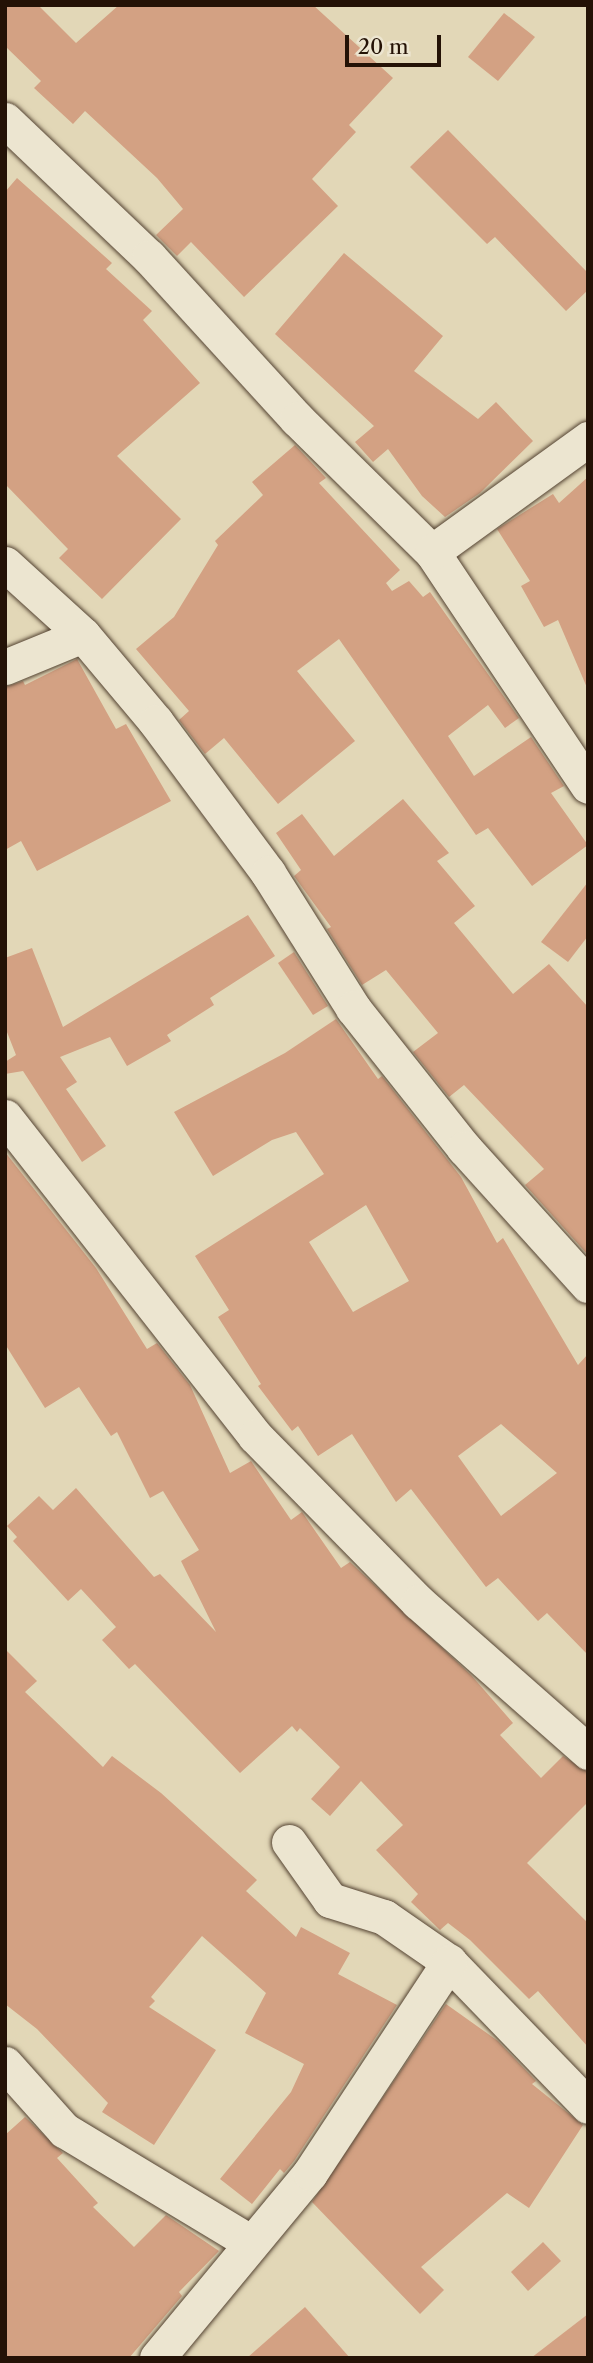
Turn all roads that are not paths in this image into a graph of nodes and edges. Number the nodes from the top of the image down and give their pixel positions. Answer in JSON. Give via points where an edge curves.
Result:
{"nodes":[{"id":1,"x":5,"y":120,"type":"edge"},
{"id":2,"x":588,"y":439,"type":"edge"},
{"id":3,"x":432,"y":552,"type":"junction"},
{"id":4,"x":5,"y":564,"type":"edge"},
{"id":5,"x":83,"y":635,"type":"junction"},
{"id":6,"x":5,"y":667,"type":"edge"},
{"id":7,"x":588,"y":786,"type":"edge"},
{"id":8,"x":5,"y":1117,"type":"edge"},
{"id":9,"x":588,"y":1285,"type":"edge"},
{"id":10,"x":588,"y":1752,"type":"edge"},
{"id":11,"x":289,"y":1842,"type":"dead end"},
{"id":12,"x":449,"y":1962,"type":"junction"},
{"id":13,"x":5,"y":2064,"type":"edge"},
{"id":14,"x":588,"y":2106,"type":"edge"},
{"id":15,"x":250,"y":2242,"type":"junction"},
{"id":16,"x":157,"y":2358,"type":"edge"}],
"edges":[{"from":1,"to":3,"type":"street","via":[[149,257],[297,419]]},
{"from":2,"to":3,"type":"street"},
{"from":3,"to":7,"type":"street"},
{"from":4,"to":5,"type":"street"},
{"from":5,"to":6,"type":"street"},
{"from":5,"to":9,"type":"street","via":[[156,722],[268,873],[353,1008],[464,1148]]},
{"from":8,"to":10,"type":"street","via":[[255,1436],[418,1602]]},
{"from":11,"to":12,"type":"street","via":[[331,1900],[384,1917]]},
{"from":12,"to":14,"type":"street"},
{"from":12,"to":15,"type":"street","via":[[310,2173]]},
{"from":13,"to":15,"type":"street","via":[[64,2130]]},
{"from":15,"to":16,"type":"street"}]}
